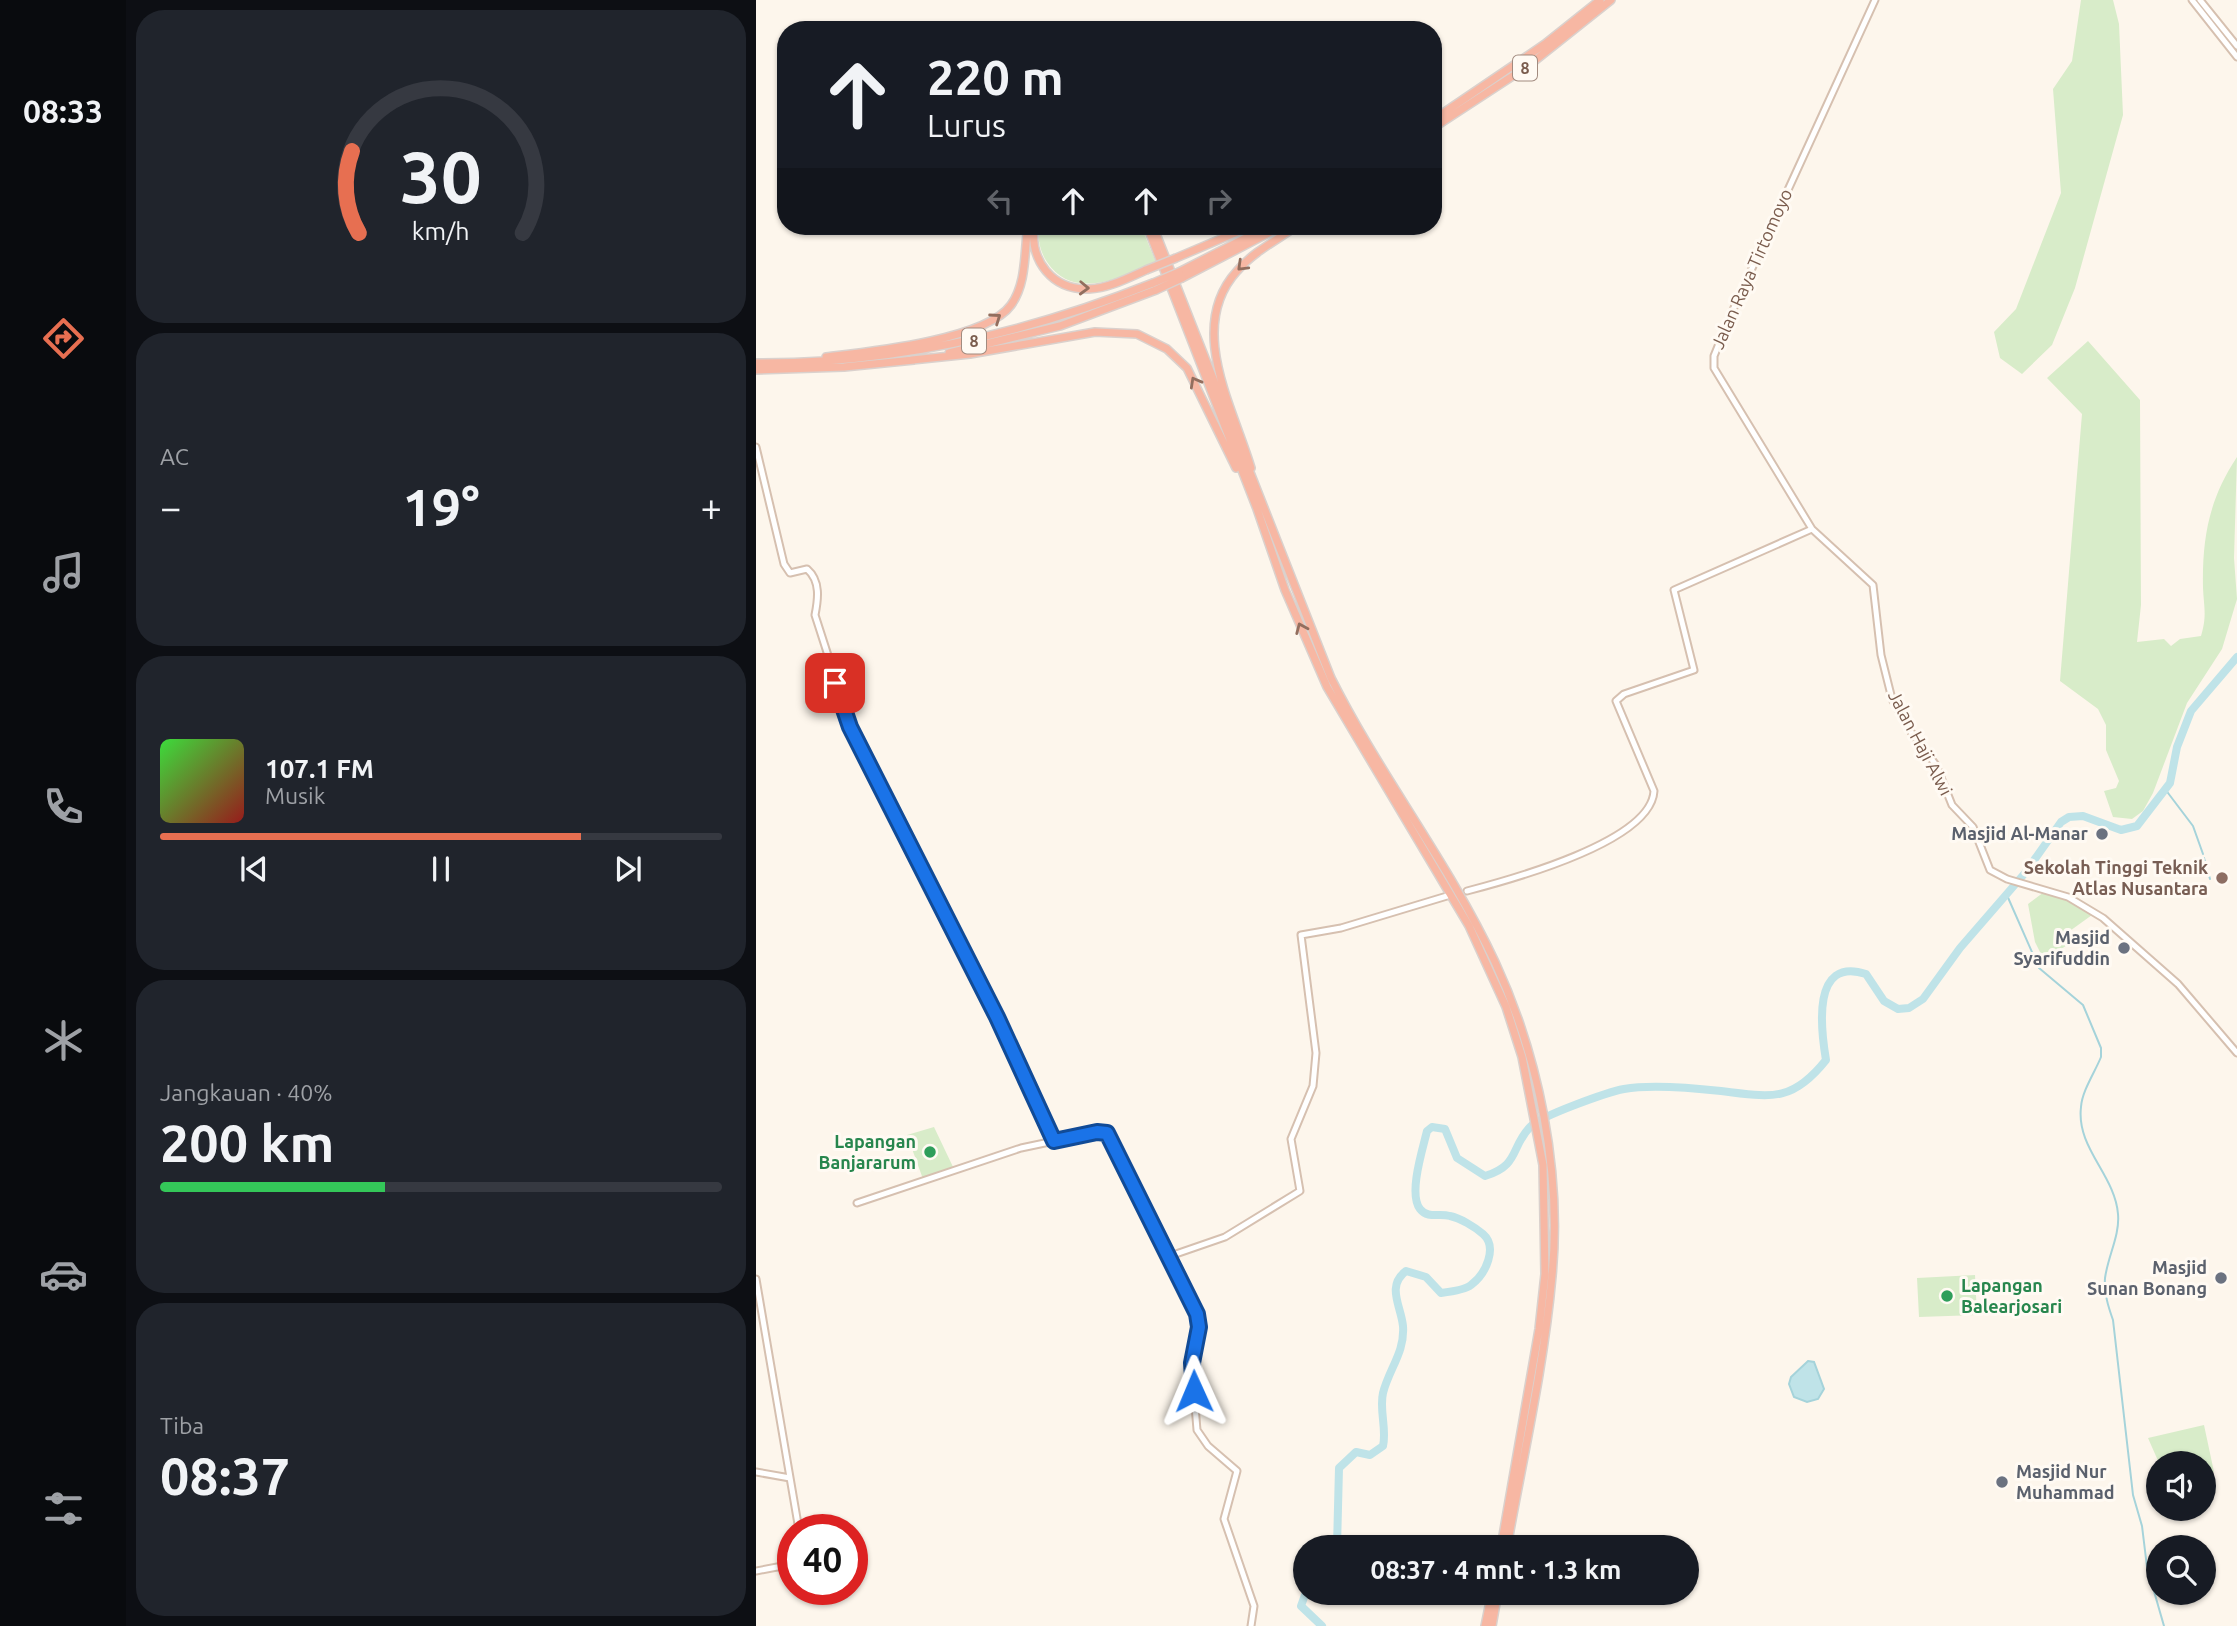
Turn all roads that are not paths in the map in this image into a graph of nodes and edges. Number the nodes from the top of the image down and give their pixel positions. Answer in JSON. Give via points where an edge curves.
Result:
{"nodes":[{"id":1,"x":1600,"y":0,"type":"edge"},
{"id":2,"x":1611,"y":0,"type":"edge"},
{"id":3,"x":1875,"y":0,"type":"edge"},
{"id":4,"x":2192,"y":0,"type":"edge"},
{"id":5,"x":2200,"y":0,"type":"edge"},
{"id":6,"x":2237,"y":46,"type":"edge"},
{"id":7,"x":2237,"y":57,"type":"edge"},
{"id":8,"x":1442,"y":114,"type":"edge"},
{"id":9,"x":1442,"y":122,"type":"edge"},
{"id":10,"x":1027,"y":235,"type":"edge"},
{"id":11,"x":1033,"y":235,"type":"edge"},
{"id":12,"x":1151,"y":235,"type":"edge"},
{"id":13,"x":1156,"y":235,"type":"edge"},
{"id":14,"x":1230,"y":235,"type":"edge"},
{"id":15,"x":1253,"y":235,"type":"edge"},
{"id":16,"x":1263,"y":235,"type":"edge"},
{"id":17,"x":1285,"y":235,"type":"edge"},
{"id":18,"x":1180,"y":275,"type":"junction"},
{"id":19,"x":1154,"y":286,"type":"junction"},
{"id":20,"x":912,"y":360,"type":"junction"},
{"id":21,"x":756,"y":363,"type":"edge"},
{"id":22,"x":787,"y":363,"type":"junction"},
{"id":23,"x":756,"y":370,"type":"edge"},
{"id":24,"x":756,"y":447,"type":"edge"},
{"id":25,"x":1261,"y":509,"type":"junction"},
{"id":26,"x":1812,"y":529,"type":"junction"},
{"id":27,"x":1467,"y":891,"type":"dead end"},
{"id":28,"x":1447,"y":896,"type":"dead end"},
{"id":29,"x":2237,"y":1053,"type":"edge"},
{"id":30,"x":1534,"y":1089,"type":"junction"},
{"id":31,"x":1054,"y":1141,"type":"junction"},
{"id":32,"x":857,"y":1203,"type":"dead end"},
{"id":33,"x":1170,"y":1256,"type":"junction"},
{"id":34,"x":756,"y":1279,"type":"edge"},
{"id":35,"x":756,"y":1472,"type":"edge"},
{"id":36,"x":790,"y":1478,"type":"junction"},
{"id":37,"x":796,"y":1514,"type":"edge"},
{"id":38,"x":1506,"y":1535,"type":"edge"},
{"id":39,"x":777,"y":1567,"type":"edge"},
{"id":40,"x":756,"y":1571,"type":"edge"},
{"id":41,"x":1489,"y":1605,"type":"edge"},
{"id":42,"x":1496,"y":1605,"type":"edge"},
{"id":43,"x":1251,"y":1626,"type":"edge"},
{"id":44,"x":1485,"y":1626,"type":"edge"},
{"id":45,"x":1492,"y":1626,"type":"edge"}],
"edges":[{"from":1,"to":8,"type":"highway","number":"8","via":[[1545,44]]},
{"from":2,"to":9,"type":"highway","number":"8","via":[[1528,66]]},
{"from":3,"to":26,"type":"street","name":"Jalan Raya Tirtomoyo","via":[[1713,362],[1745,425]]},
{"from":4,"to":7,"type":"street"},
{"from":5,"to":6,"type":"street"},
{"from":22,"to":10,"type":"highway","one_way":true,"via":[[943,338],[996,319],[1012,305],[1020,287]]},
{"from":11,"to":14,"type":"highway","one_way":true,"bridge":true,"via":[[1038,261],[1051,277],[1064,285],[1096,288]]},
{"from":12,"to":25,"type":"highway"},
{"from":13,"to":25,"type":"highway"},
{"from":15,"to":18,"type":"highway","number":"8"},
{"from":16,"to":18,"type":"highway","number":"8"},
{"from":17,"to":25,"type":"highway","one_way":true,"via":[[1237,270],[1221,293],[1213,326],[1217,360]]},
{"from":18,"to":19,"type":"highway","number":"8","bridge":true},
{"from":19,"to":20,"type":"highway","number":"8","via":[[1060,326]]},
{"from":19,"to":22,"type":"highway","number":"8","via":[[981,339],[891,355]]},
{"from":20,"to":23,"type":"highway","number":"8"},
{"from":25,"to":20,"type":"highway","one_way":true,"via":[[1191,375],[1173,353],[1148,338],[1127,332],[1095,332]]},
{"from":21,"to":22,"type":"highway","number":"8"},
{"from":24,"to":31,"type":"street","via":[[784,564],[790,573],[807,569],[813,575],[819,601],[816,618],[850,727],[997,1017]]},
{"from":30,"to":25,"type":"highway","one_way":true,"via":[[1483,952],[1327,687],[1285,590]]},
{"from":25,"to":30,"type":"highway","via":[[1343,702],[1495,961],[1512,1000]]},
{"from":26,"to":27,"type":"street","via":[[1674,590],[1694,670],[1624,694],[1616,701],[1654,792],[1640,818],[1593,847]]},
{"from":26,"to":29,"type":"street","name":"Jalan Haji Alwi","via":[[1873,585],[1880,650],[1892,699],[1936,765],[1952,805],[1973,827],[1986,865],[2007,879],[2068,897],[2103,918],[2178,984]]},
{"from":28,"to":33,"type":"street","via":[[1341,928],[1301,935],[1316,1053],[1313,1086],[1291,1139],[1300,1191],[1225,1237]]},
{"from":30,"to":38,"type":"highway","via":[[1545,1155],[1544,1294]]},
{"from":31,"to":32,"type":"street"},
{"from":31,"to":33,"type":"street","via":[[1107,1133]]},
{"from":33,"to":43,"type":"street","via":[[1199,1323],[1192,1369],[1197,1430],[1237,1471],[1224,1519],[1254,1606]]},
{"from":34,"to":36,"type":"street"},
{"from":35,"to":36,"type":"street"},
{"from":36,"to":37,"type":"street"},
{"from":39,"to":40,"type":"street"},
{"from":41,"to":44,"type":"highway"},
{"from":42,"to":45,"type":"highway"}]}
